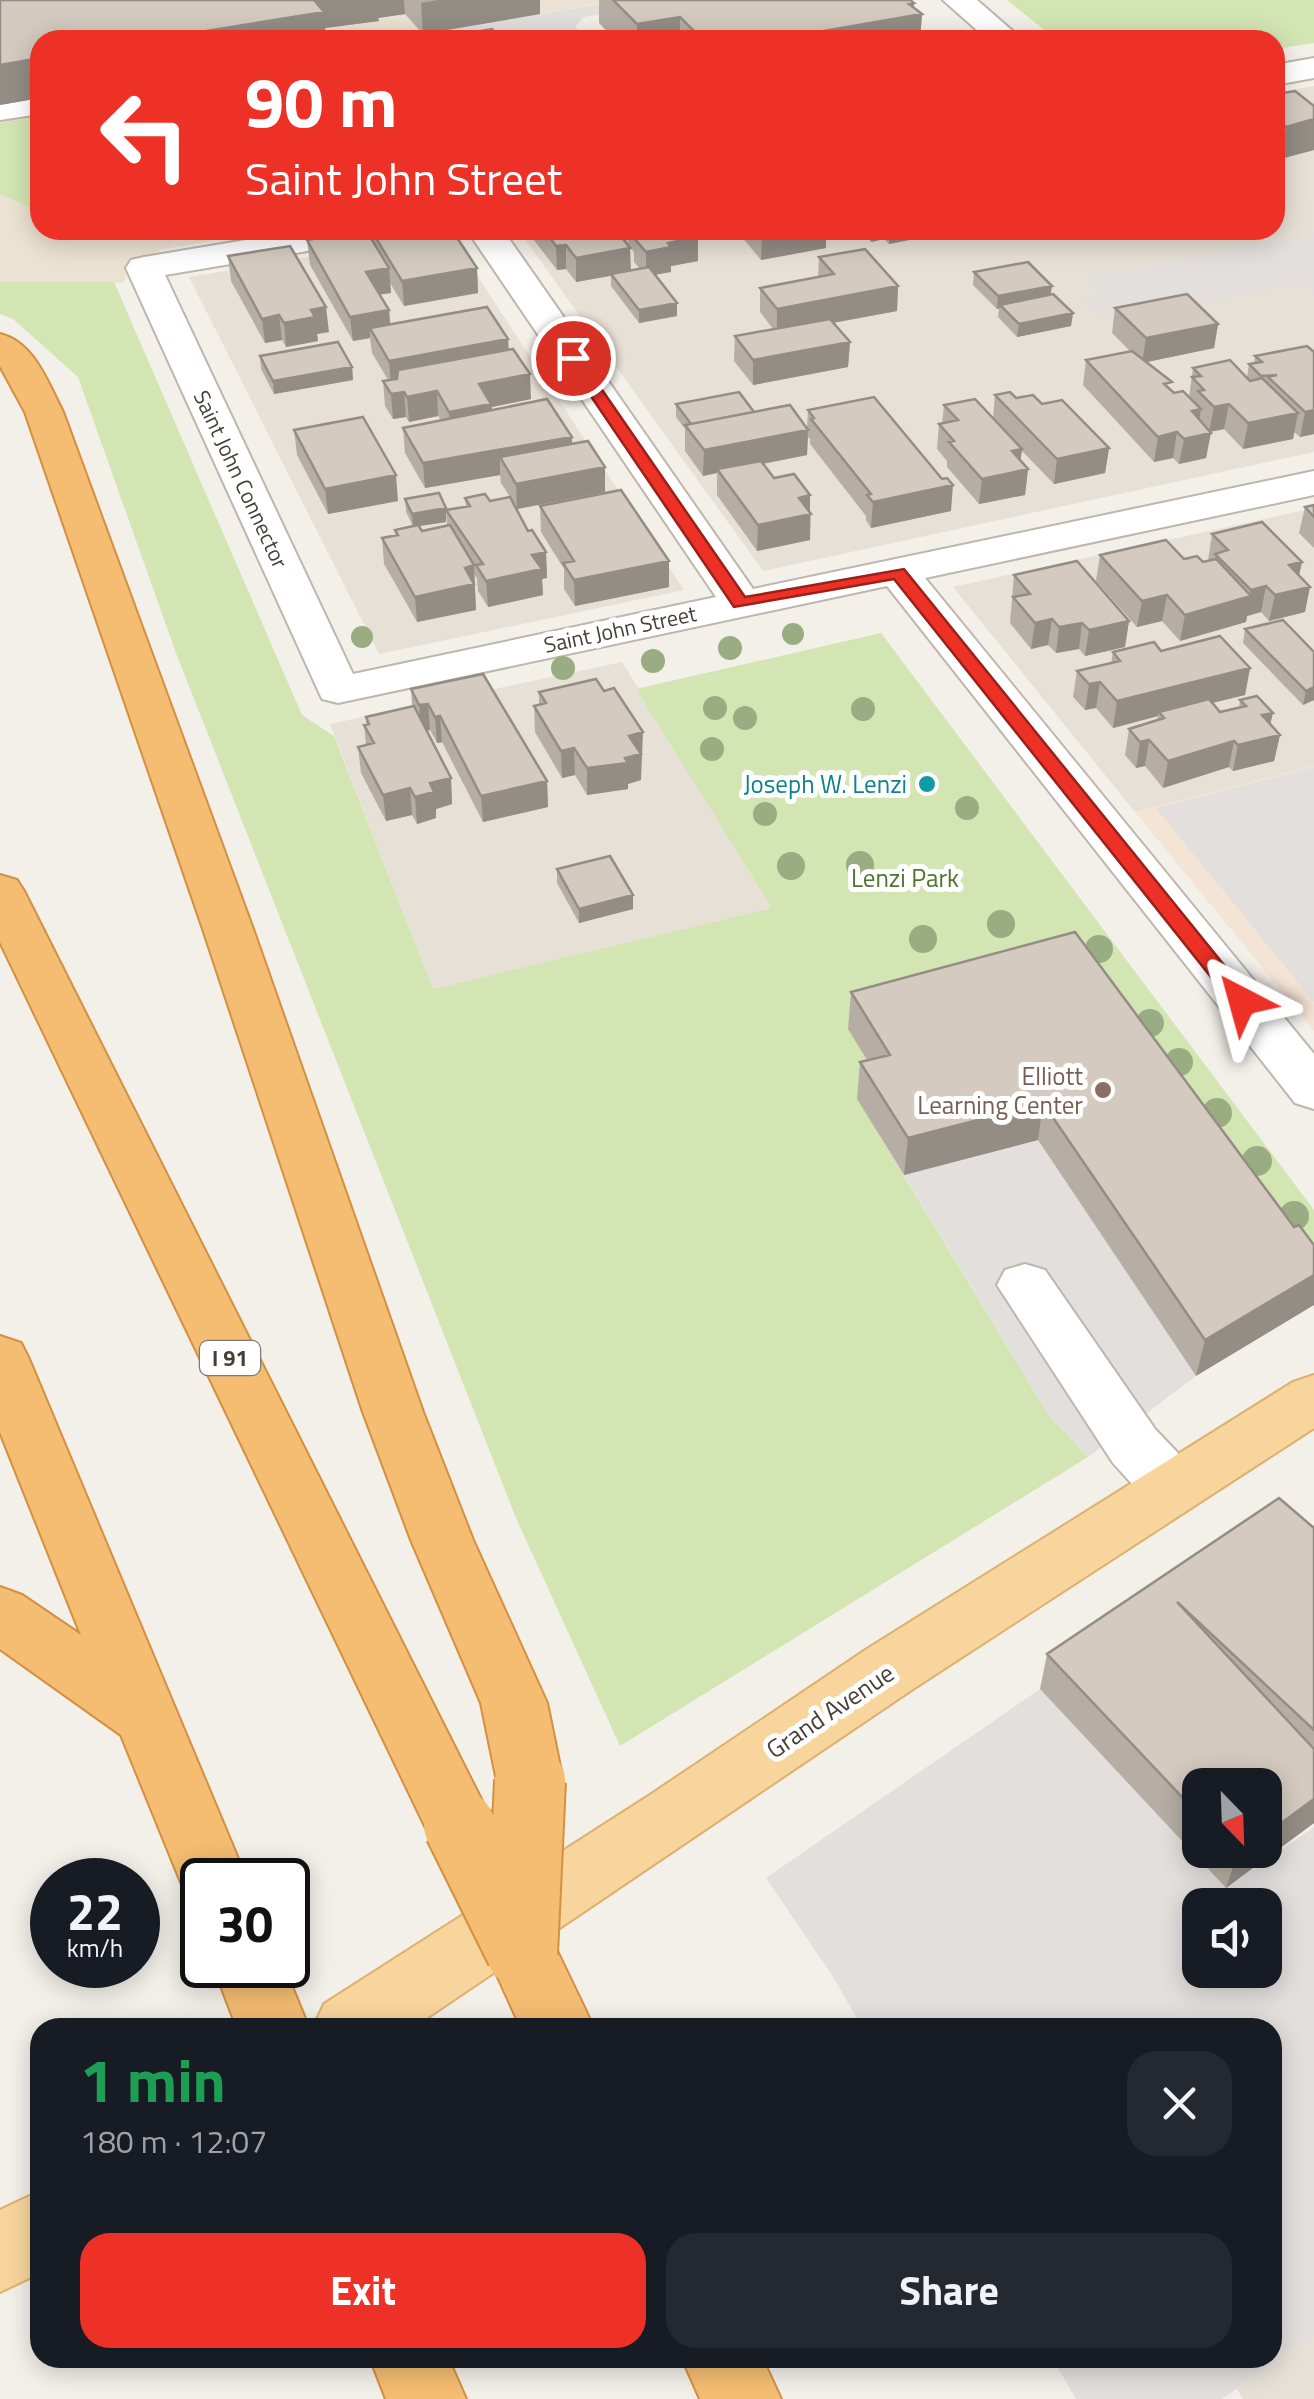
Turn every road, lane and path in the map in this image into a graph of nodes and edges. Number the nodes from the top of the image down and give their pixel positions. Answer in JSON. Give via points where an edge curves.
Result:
{"nodes":[{"id":1,"x":958,"y":0,"type":"edge"},
{"id":2,"x":995,"y":30,"type":"edge"},
{"id":3,"x":1314,"y":68,"type":"edge"},
{"id":4,"x":1285,"y":73,"type":"edge"},
{"id":5,"x":30,"y":106,"type":"edge"},
{"id":6,"x":0,"y":110,"type":"edge"},
{"id":7,"x":308,"y":240,"type":"edge"},
{"id":8,"x":492,"y":240,"type":"edge"},
{"id":9,"x":0,"y":345,"type":"edge"},
{"id":10,"x":1314,"y":483,"type":"edge"},
{"id":11,"x":898,"y":573,"type":"junction"},
{"id":12,"x":741,"y":603,"type":"junction"},
{"id":13,"x":338,"y":690,"type":"joint"},
{"id":14,"x":0,"y":891,"type":"edge"},
{"id":15,"x":1314,"y":1090,"type":"edge"},
{"id":16,"x":1024,"y":1285,"type":"dead end"},
{"id":17,"x":0,"y":1359,"type":"edge"},
{"id":18,"x":1314,"y":1398,"type":"edge"},
{"id":19,"x":1173,"y":1488,"type":"junction"},
{"id":20,"x":0,"y":1614,"type":"edge"},
{"id":21,"x":146,"y":1716,"type":"junction"},
{"id":22,"x":204,"y":1858,"type":"edge"},
{"id":23,"x":522,"y":1953,"type":"junction"},
{"id":24,"x":257,"y":1988,"type":"edge"},
{"id":25,"x":269,"y":2018,"type":"edge"},
{"id":26,"x":364,"y":2018,"type":"edge"},
{"id":27,"x":553,"y":2018,"type":"edge"},
{"id":28,"x":30,"y":2235,"type":"edge"},
{"id":29,"x":0,"y":2254,"type":"edge"},
{"id":30,"x":412,"y":2368,"type":"edge"},
{"id":31,"x":726,"y":2368,"type":"edge"},
{"id":32,"x":426,"y":2399,"type":"edge"},
{"id":33,"x":741,"y":2399,"type":"edge"}],
"edges":[{"from":1,"to":2,"type":"street"},
{"from":3,"to":4,"type":"street"},
{"from":5,"to":6,"type":"street"},
{"from":7,"to":13,"type":"street","name":"Saint John Connector","via":[[144,268]]},
{"from":8,"to":12,"type":"street"},
{"from":9,"to":23,"type":"highway","bridge":true,"via":[[30,380],[44,412],[392,1412],[514,1704],[530,1781]]},
{"from":10,"to":11,"type":"street","name":"Saint John Street"},
{"from":11,"to":12,"type":"street","name":"Saint John Street"},
{"from":11,"to":15,"type":"street"},
{"from":12,"to":13,"type":"street","name":"Saint John Street"},
{"from":14,"to":23,"type":"highway","number":"I 91","bridge":true},
{"from":16,"to":19,"type":"street","via":[[1134,1446]]},
{"from":17,"to":21,"type":"highway"},
{"from":18,"to":19,"type":"main road","name":"Grand Avenue"},
{"from":19,"to":26,"type":"main road","name":"Grand Avenue"},
{"from":20,"to":21,"type":"highway"},
{"from":21,"to":22,"type":"highway"},
{"from":23,"to":27,"type":"highway","number":"I 91"},
{"from":24,"to":25,"type":"highway"},
{"from":28,"to":29,"type":"main road"},
{"from":30,"to":32,"type":"highway"},
{"from":31,"to":33,"type":"highway"}]}
